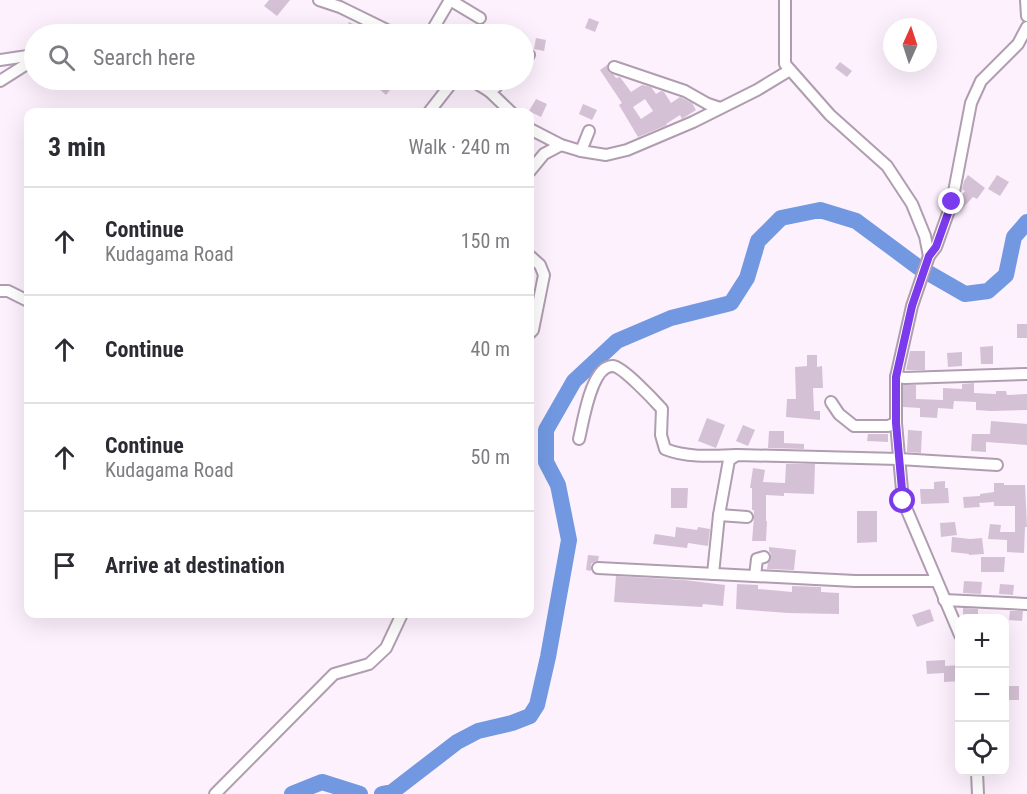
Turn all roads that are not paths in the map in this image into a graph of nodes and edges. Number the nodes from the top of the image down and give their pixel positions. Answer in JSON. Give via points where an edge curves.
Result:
{"nodes":[{"id":1,"x":319,"y":0,"type":"edge"},
{"id":2,"x":785,"y":0,"type":"edge"},
{"id":3,"x":1026,"y":0,"type":"edge"},
{"id":4,"x":1027,"y":16,"type":"edge"},
{"id":5,"x":480,"y":18,"type":"dead end"},
{"id":6,"x":375,"y":24,"type":"edge"},
{"id":7,"x":436,"y":24,"type":"edge"},
{"id":8,"x":1027,"y":27,"type":"edge"},
{"id":9,"x":24,"y":57,"type":"edge"},
{"id":10,"x":0,"y":60,"type":"edge"},
{"id":11,"x":24,"y":66,"type":"edge"},
{"id":12,"x":615,"y":67,"type":"dead end"},
{"id":13,"x":790,"y":70,"type":"junction"},
{"id":14,"x":0,"y":81,"type":"edge"},
{"id":15,"x":446,"y":90,"type":"edge"},
{"id":16,"x":489,"y":91,"type":"edge"},
{"id":17,"x":432,"y":108,"type":"edge"},
{"id":18,"x":507,"y":108,"type":"edge"},
{"id":19,"x":720,"y":108,"type":"junction"},
{"id":20,"x":534,"y":131,"type":"edge"},
{"id":21,"x":589,"y":131,"type":"dead end"},
{"id":22,"x":561,"y":145,"type":"junction"},
{"id":23,"x":581,"y":151,"type":"junction"},
{"id":24,"x":534,"y":166,"type":"edge"},
{"id":25,"x":929,"y":256,"type":"junction"},
{"id":26,"x":534,"y":260,"type":"edge"},
{"id":27,"x":0,"y":291,"type":"edge"},
{"id":28,"x":24,"y":299,"type":"edge"},
{"id":29,"x":534,"y":325,"type":"edge"},
{"id":30,"x":1027,"y":374,"type":"edge"},
{"id":31,"x":896,"y":377,"type":"junction"},
{"id":32,"x":831,"y":402,"type":"dead end"},
{"id":33,"x":896,"y":423,"type":"junction"},
{"id":34,"x":579,"y":439,"type":"dead end"},
{"id":35,"x":737,"y":455,"type":"junction"},
{"id":36,"x":899,"y":459,"type":"junction"},
{"id":37,"x":997,"y":465,"type":"dead end"},
{"id":38,"x":719,"y":515,"type":"junction"},
{"id":39,"x":747,"y":517,"type":"dead end"},
{"id":40,"x":764,"y":557,"type":"dead end"},
{"id":41,"x":598,"y":568,"type":"dead end"},
{"id":42,"x":713,"y":574,"type":"junction"},
{"id":43,"x":755,"y":576,"type":"junction"},
{"id":44,"x":936,"y":581,"type":"junction"},
{"id":45,"x":944,"y":600,"type":"junction"},
{"id":46,"x":1027,"y":604,"type":"edge"},
{"id":47,"x":400,"y":618,"type":"edge"},
{"id":48,"x":955,"y":624,"type":"edge"},
{"id":49,"x":977,"y":776,"type":"edge"},
{"id":50,"x":215,"y":794,"type":"edge"},
{"id":51,"x":978,"y":794,"type":"edge"}],
"edges":[{"from":1,"to":6,"type":"street"},
{"from":2,"to":13,"type":"street","via":[[785,64]]},
{"from":3,"to":4,"type":"street"},
{"from":5,"to":7,"type":"street","via":[[450,0]]},
{"from":8,"to":25,"type":"street","via":[[1018,44],[981,81],[971,103],[952,202]]},
{"from":9,"to":10,"type":"street"},
{"from":11,"to":14,"type":"street"},
{"from":12,"to":19,"type":"street","via":[[685,91]]},
{"from":13,"to":19,"type":"street"},
{"from":13,"to":25,"type":"street","via":[[830,115],[887,166],[912,204]]},
{"from":15,"to":17,"type":"street"},
{"from":16,"to":18,"type":"street"},
{"from":19,"to":23,"type":"street","via":[[627,150],[606,155]]},
{"from":20,"to":22,"type":"street"},
{"from":21,"to":23,"type":"street"},
{"from":22,"to":23,"type":"street"},
{"from":22,"to":24,"type":"street","via":[[544,154]]},
{"from":25,"to":31,"type":"street","via":[[912,306]]},
{"from":26,"to":29,"type":"street","via":[[544,275]]},
{"from":27,"to":28,"type":"street"},
{"from":30,"to":31,"type":"street"},
{"from":31,"to":33,"type":"street"},
{"from":32,"to":33,"type":"street","via":[[854,426]]},
{"from":33,"to":36,"type":"street"},
{"from":34,"to":35,"type":"street","via":[[593,386],[599,374],[614,366],[623,370],[662,409],[665,448],[678,454]]},
{"from":35,"to":36,"type":"street"},
{"from":35,"to":38,"type":"street","via":[[729,460]]},
{"from":36,"to":37,"type":"street"},
{"from":36,"to":44,"type":"street","via":[[903,501]]},
{"from":38,"to":39,"type":"street"},
{"from":38,"to":42,"type":"street"},
{"from":40,"to":43,"type":"street","via":[[757,559]]},
{"from":41,"to":42,"type":"street"},
{"from":42,"to":43,"type":"street"},
{"from":43,"to":44,"type":"street"},
{"from":44,"to":45,"type":"street"},
{"from":45,"to":46,"type":"street"},
{"from":45,"to":48,"type":"street"},
{"from":47,"to":50,"type":"street","via":[[386,648],[369,664],[334,674]]},
{"from":49,"to":51,"type":"street"}]}
